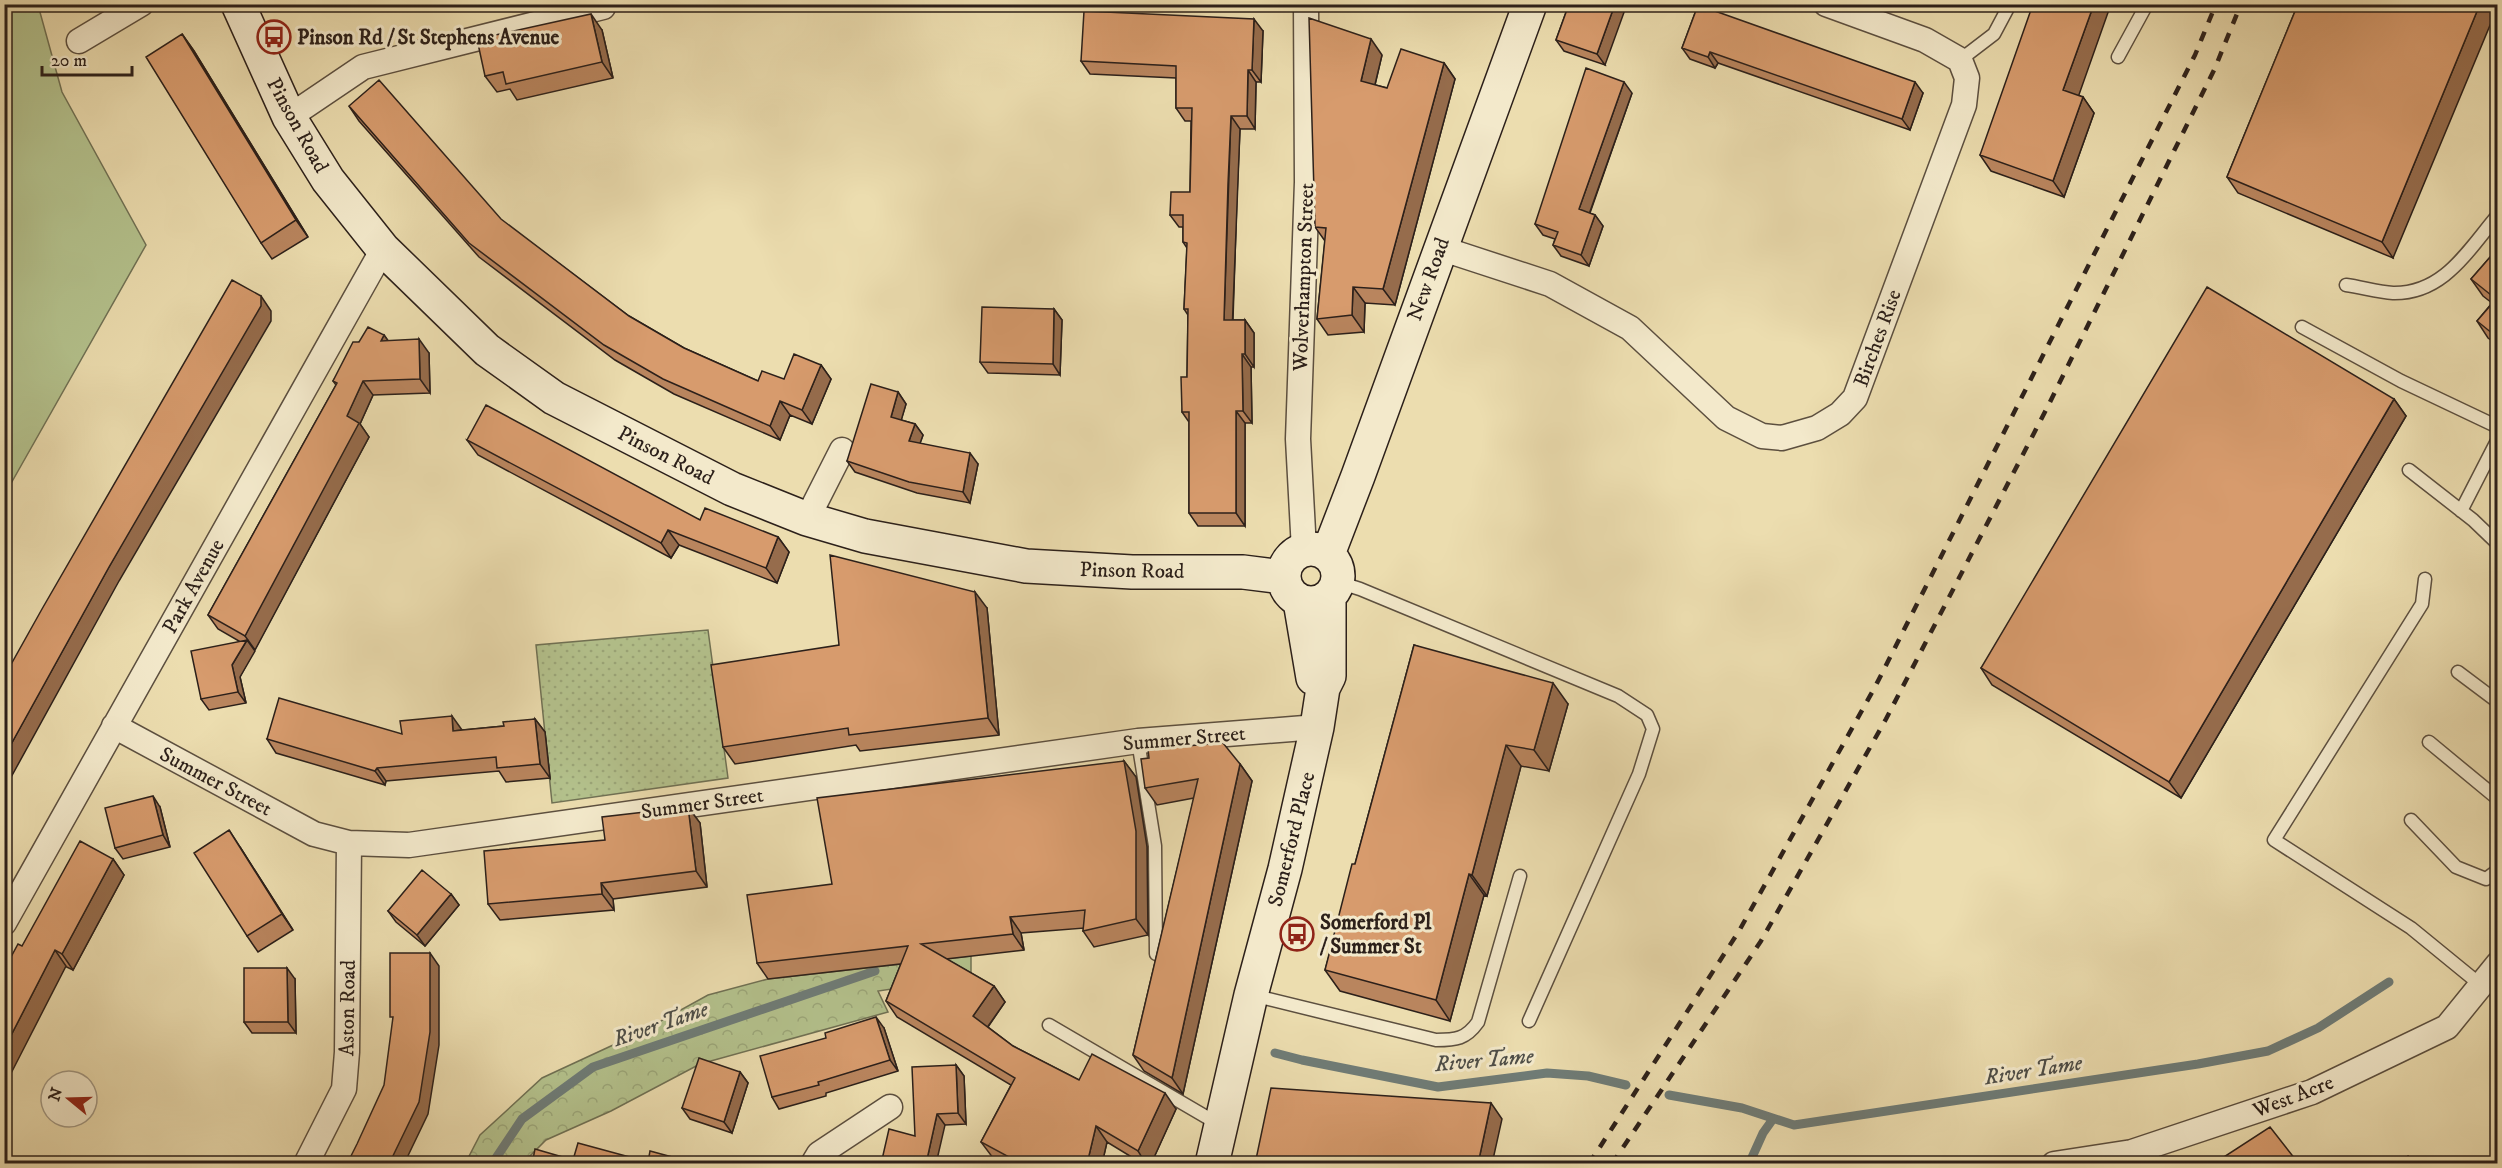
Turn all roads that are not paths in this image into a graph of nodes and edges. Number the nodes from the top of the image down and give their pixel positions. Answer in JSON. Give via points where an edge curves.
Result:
{"nodes":[{"id":1,"x":141,"y":4,"type":"edge"},
{"id":2,"x":238,"y":4,"type":"edge"},
{"id":3,"x":1306,"y":4,"type":"edge"},
{"id":4,"x":1530,"y":4,"type":"edge"},
{"id":5,"x":1826,"y":4,"type":"edge"},
{"id":6,"x":2010,"y":4,"type":"edge"},
{"id":7,"x":2147,"y":4,"type":"edge"},
{"id":8,"x":603,"y":7,"type":"dead end"},
{"id":9,"x":79,"y":41,"type":"dead end"},
{"id":10,"x":2118,"y":57,"type":"dead end"},
{"id":11,"x":1960,"y":60,"type":"junction"},
{"id":12,"x":289,"y":117,"type":"junction"},
{"id":13,"x":2498,"y":215,"type":"edge"},
{"id":14,"x":1440,"y":248,"type":"junction"},
{"id":15,"x":383,"y":249,"type":"junction"},
{"id":16,"x":2346,"y":285,"type":"dead end"},
{"id":17,"x":2302,"y":327,"type":"dead end"},
{"id":18,"x":2498,"y":427,"type":"edge"},
{"id":19,"x":2498,"y":439,"type":"edge"},
{"id":20,"x":842,"y":450,"type":"dead end"},
{"id":21,"x":2409,"y":470,"type":"dead end"},
{"id":22,"x":2461,"y":511,"type":"junction"},
{"id":23,"x":807,"y":519,"type":"junction"},
{"id":24,"x":2498,"y":544,"type":"edge"},
{"id":25,"x":1314,"y":577,"type":"junction"},
{"id":26,"x":2425,"y":579,"type":"dead end"},
{"id":27,"x":2458,"y":672,"type":"dead end"},
{"id":28,"x":2498,"y":702,"type":"edge"},
{"id":29,"x":114,"y":726,"type":"junction"},
{"id":30,"x":1317,"y":728,"type":"junction"},
{"id":31,"x":1137,"y":741,"type":"junction"},
{"id":32,"x":2429,"y":742,"type":"dead end"},
{"id":33,"x":2498,"y":799,"type":"edge"},
{"id":34,"x":2411,"y":820,"type":"dead end"},
{"id":35,"x":349,"y":843,"type":"junction"},
{"id":36,"x":2498,"y":870,"type":"edge"},
{"id":37,"x":1520,"y":876,"type":"dead end"},
{"id":38,"x":4,"y":923,"type":"edge"},
{"id":39,"x":1156,"y":954,"type":"edge"},
{"id":40,"x":2498,"y":964,"type":"edge"},
{"id":41,"x":2482,"y":986,"type":"junction"},
{"id":42,"x":1251,"y":995,"type":"junction"},
{"id":43,"x":1529,"y":1021,"type":"dead end"},
{"id":44,"x":1048,"y":1025,"type":"dead end"},
{"id":45,"x":890,"y":1107,"type":"dead end"},
{"id":46,"x":1221,"y":1126,"type":"junction"},
{"id":47,"x":306,"y":1164,"type":"edge"},
{"id":48,"x":813,"y":1164,"type":"edge"},
{"id":49,"x":1212,"y":1164,"type":"edge"},
{"id":50,"x":2054,"y":1164,"type":"edge"}],
"edges":[{"from":1,"to":9,"type":"street"},
{"from":2,"to":12,"type":"main road","name":"Pinson Road"},
{"from":3,"to":25,"type":"street","name":"Wolverhampton Street","via":[[1307,182],[1298,439]]},
{"from":4,"to":14,"type":"main road","name":"New Road"},
{"from":5,"to":11,"type":"street","via":[[1925,40]]},
{"from":6,"to":11,"type":"lane","via":[[1994,34]]},
{"from":7,"to":10,"type":"lane"},
{"from":8,"to":12,"type":"street","via":[[363,67]]},
{"from":11,"to":14,"type":"street","name":"Birches Rise","via":[[1967,78],[1964,105],[1855,398],[1840,414],[1816,428],[1782,438],[1762,436],[1726,418],[1630,328],[1550,284]]},
{"from":12,"to":15,"type":"main road","name":"Pinson Road","via":[[328,180]]},
{"from":13,"to":16,"type":"lane","via":[[2446,275],[2424,289],[2392,293]]},
{"from":14,"to":25,"type":"main road","name":"New Road","via":[[1358,476]]},
{"from":15,"to":23,"type":"main road","name":"Pinson Road","via":[[486,350],[554,398],[722,484]]},
{"from":15,"to":29,"type":"street","name":"Park Avenue"},
{"from":17,"to":18,"type":"lane","via":[[2401,381]]},
{"from":19,"to":22,"type":"lane"},
{"from":20,"to":23,"type":"street"},
{"from":21,"to":22,"type":"lane"},
{"from":22,"to":24,"type":"lane"},
{"from":23,"to":25,"type":"main road","name":"Pinson Road","via":[[918,548],[1026,566]]},
{"from":25,"to":30,"type":"main road","name":"Somerford Place","via":[[1313,679],[1323,688]]},
{"from":25,"to":43,"type":"lane","via":[[1360,588],[1618,696],[1647,715],[1653,729],[1639,774]]},
{"from":26,"to":41,"type":"lane","via":[[2422,604],[2274,840],[2411,928]]},
{"from":27,"to":28,"type":"lane"},
{"from":29,"to":35,"type":"street","name":"Summer Street","via":[[314,834]]},
{"from":29,"to":38,"type":"street","name":"Park Avenue"},
{"from":30,"to":31,"type":"street","name":"Summer Street"},
{"from":30,"to":42,"type":"main road","name":"Somerford Place"},
{"from":31,"to":35,"type":"street","name":"Summer Street","via":[[409,845]]},
{"from":31,"to":39,"type":"lane","via":[[1155,846]]},
{"from":32,"to":33,"type":"lane"},
{"from":34,"to":36,"type":"lane","via":[[2456,867],[2486,879]]},
{"from":35,"to":47,"type":"street","name":"Aston Road","via":[[344,1089]]},
{"from":37,"to":42,"type":"lane","via":[[1478,1022],[1470,1034],[1457,1040],[1436,1040]]},
{"from":40,"to":41,"type":"street","name":"West Acre"},
{"from":41,"to":50,"type":"street","name":"West Acre","via":[[2447,1027],[2312,1092],[2132,1152]]},
{"from":42,"to":46,"type":"main road","name":"Somerford Place"},
{"from":44,"to":46,"type":"lane"},
{"from":45,"to":48,"type":"street","via":[[819,1154]]},
{"from":46,"to":49,"type":"main road","name":"Somerford Place"}]}
